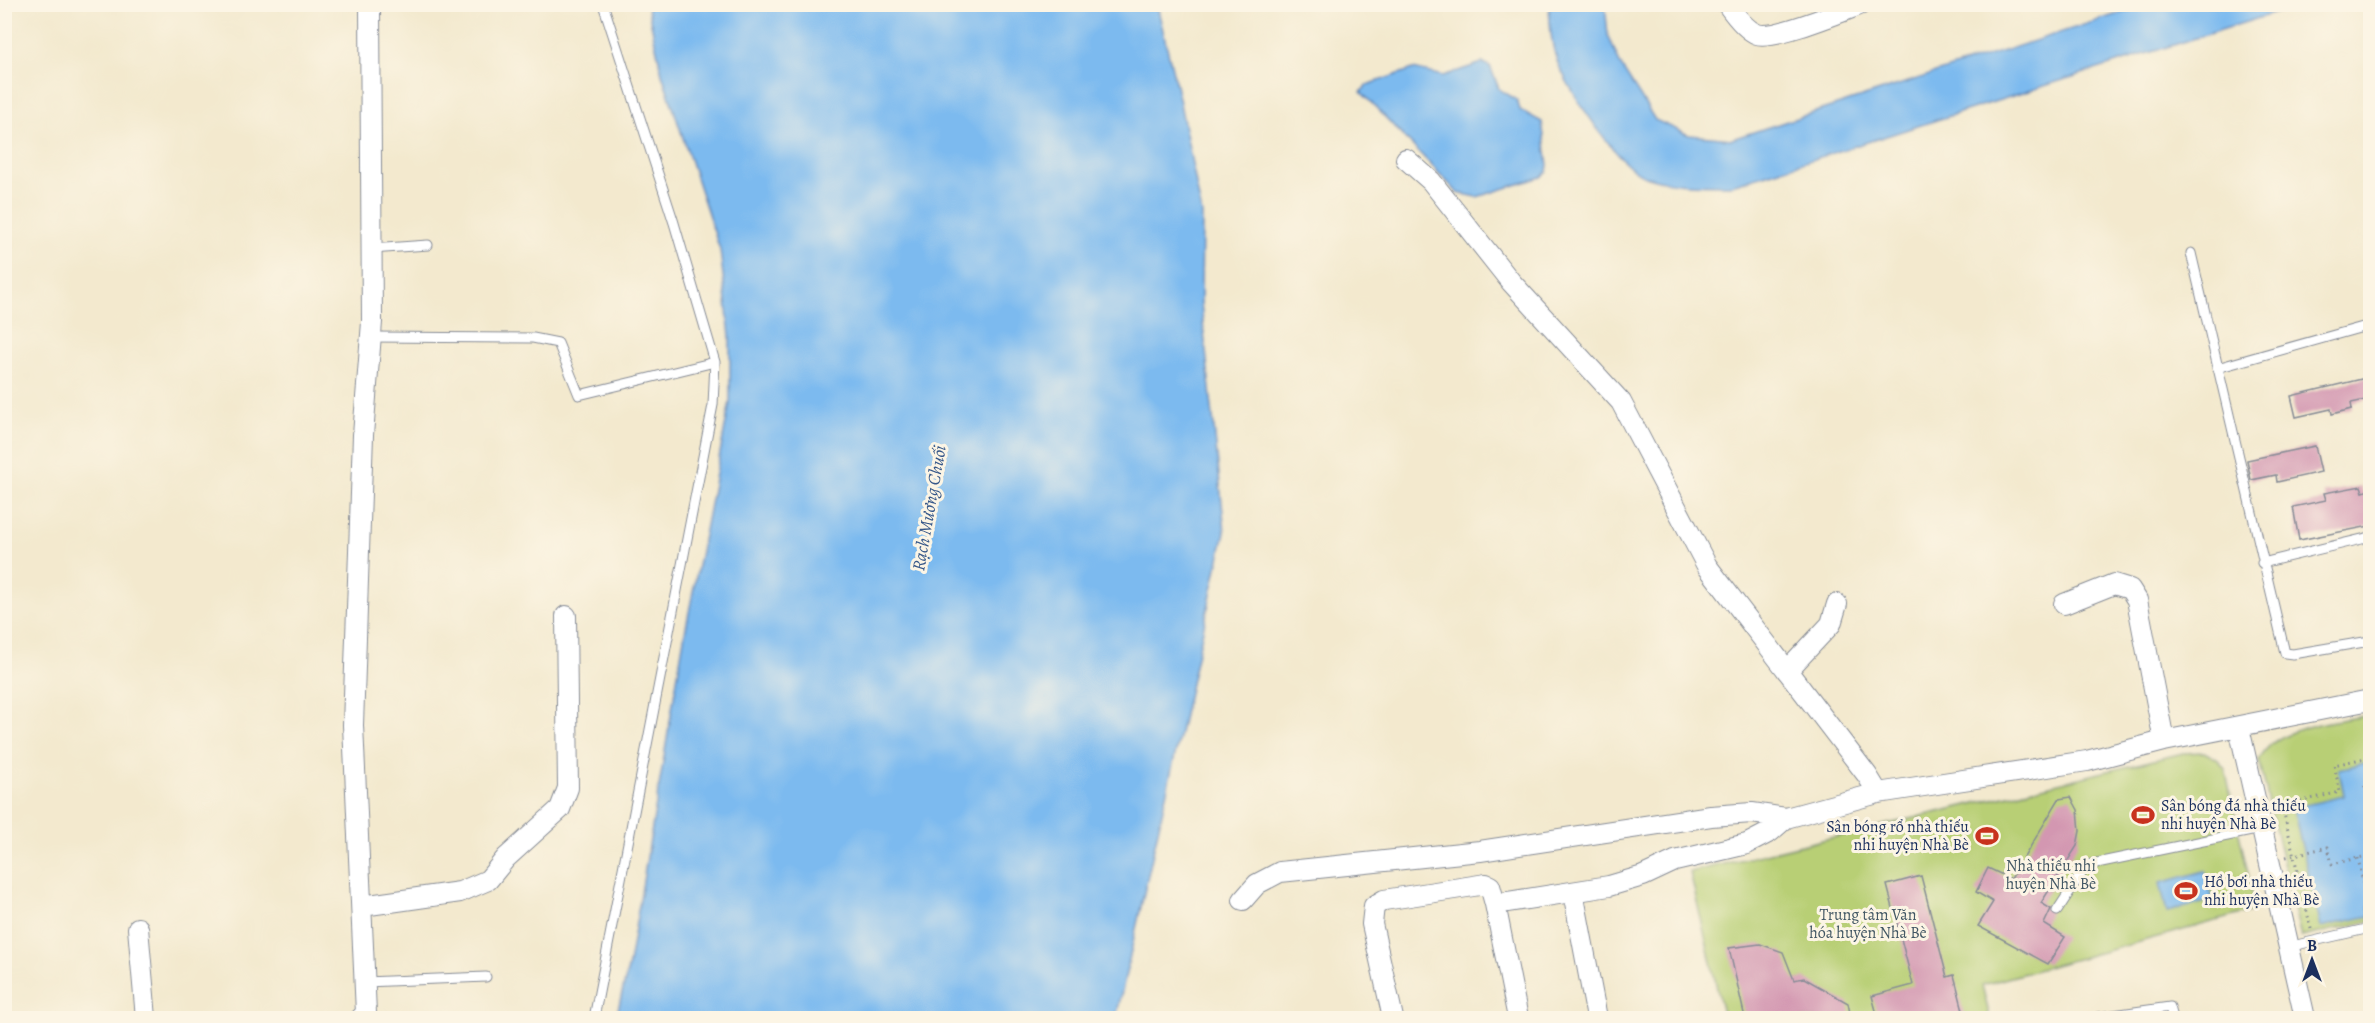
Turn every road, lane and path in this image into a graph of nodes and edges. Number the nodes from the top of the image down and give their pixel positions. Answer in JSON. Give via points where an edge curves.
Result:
{"nodes":[{"id":1,"x":370,"y":4,"type":"edge"},
{"id":2,"x":603,"y":4,"type":"edge"},
{"id":3,"x":1727,"y":4,"type":"edge"},
{"id":4,"x":1862,"y":4,"type":"edge"},
{"id":5,"x":1407,"y":159,"type":"dead end"},
{"id":6,"x":428,"y":245,"type":"dead end"},
{"id":7,"x":371,"y":249,"type":"junction"},
{"id":8,"x":2191,"y":253,"type":"dead end"},
{"id":9,"x":2370,"y":326,"type":"edge"},
{"id":10,"x":371,"y":338,"type":"junction"},
{"id":11,"x":715,"y":362,"type":"junction"},
{"id":12,"x":2217,"y":368,"type":"junction"},
{"id":13,"x":2370,"y":537,"type":"edge"},
{"id":14,"x":2262,"y":563,"type":"junction"},
{"id":15,"x":1837,"y":604,"type":"dead end"},
{"id":16,"x":2064,"y":604,"type":"dead end"},
{"id":17,"x":566,"y":616,"type":"dead end"},
{"id":18,"x":2370,"y":641,"type":"edge"},
{"id":19,"x":1787,"y":671,"type":"junction"},
{"id":20,"x":2370,"y":700,"type":"edge"},
{"id":21,"x":2239,"y":728,"type":"junction"},
{"id":22,"x":2164,"y":741,"type":"junction"},
{"id":23,"x":2370,"y":757,"type":"edge"},
{"id":24,"x":2370,"y":778,"type":"edge"},
{"id":25,"x":2364,"y":788,"type":"dead end"},
{"id":26,"x":1878,"y":793,"type":"junction"},
{"id":27,"x":2282,"y":806,"type":"junction"},
{"id":28,"x":1786,"y":818,"type":"junction"},
{"id":29,"x":2259,"y":820,"type":"junction"},
{"id":30,"x":2370,"y":851,"type":"edge"},
{"id":31,"x":2294,"y":855,"type":"junction"},
{"id":32,"x":2358,"y":858,"type":"junction"},
{"id":33,"x":1573,"y":891,"type":"junction"},
{"id":34,"x":2370,"y":896,"type":"edge"},
{"id":35,"x":1243,"y":900,"type":"dead end"},
{"id":36,"x":1495,"y":904,"type":"junction"},
{"id":37,"x":362,"y":906,"type":"junction"},
{"id":38,"x":2057,"y":911,"type":"dead end"},
{"id":39,"x":138,"y":928,"type":"dead end"},
{"id":40,"x":2370,"y":928,"type":"edge"},
{"id":41,"x":2314,"y":941,"type":"junction"},
{"id":42,"x":2288,"y":947,"type":"junction"},
{"id":43,"x":486,"y":977,"type":"dead end"},
{"id":44,"x":365,"y":982,"type":"junction"},
{"id":45,"x":146,"y":1018,"type":"edge"},
{"id":46,"x":361,"y":1018,"type":"edge"},
{"id":47,"x":594,"y":1018,"type":"edge"},
{"id":48,"x":1393,"y":1018,"type":"edge"},
{"id":49,"x":1518,"y":1018,"type":"edge"},
{"id":50,"x":1597,"y":1018,"type":"edge"},
{"id":51,"x":2092,"y":1018,"type":"edge"},
{"id":52,"x":2173,"y":1018,"type":"edge"},
{"id":53,"x":2305,"y":1018,"type":"edge"}],
"edges":[{"from":1,"to":7,"type":"street"},
{"from":2,"to":11,"type":"lane"},
{"from":3,"to":4,"type":"street","via":[[1758,35],[1776,34]]},
{"from":5,"to":19,"type":"street","via":[[1431,182],[1510,282],[1621,402],[1707,566]]},
{"from":6,"to":7,"type":"lane"},
{"from":7,"to":10,"type":"street"},
{"from":8,"to":12,"type":"lane"},
{"from":9,"to":12,"type":"lane"},
{"from":10,"to":11,"type":"lane","via":[[533,338],[558,343],[579,395]]},
{"from":10,"to":37,"type":"street","via":[[363,435],[354,725]]},
{"from":11,"to":47,"type":"lane","via":[[713,405]]},
{"from":12,"to":14,"type":"lane"},
{"from":13,"to":14,"type":"lane"},
{"from":14,"to":18,"type":"lane","via":[[2285,653]]},
{"from":15,"to":19,"type":"street","via":[[1832,624]]},
{"from":16,"to":22,"type":"street","via":[[2114,584],[2130,589],[2137,600]]},
{"from":17,"to":37,"type":"street","via":[[568,788],[560,809],[506,858],[488,880],[460,891]]},
{"from":19,"to":26,"type":"street"},
{"from":20,"to":21,"type":"street"},
{"from":21,"to":22,"type":"street"},
{"from":21,"to":29,"type":"street"},
{"from":22,"to":26,"type":"street","via":[[2086,761]]},
{"from":23,"to":27,"type":"path","via":[[2334,765],[2340,792]]},
{"from":24,"to":25,"type":"path"},
{"from":26,"to":28,"type":"street"},
{"from":27,"to":29,"type":"path"},
{"from":27,"to":31,"type":"path"},
{"from":28,"to":33,"type":"street","via":[[1747,844],[1675,861],[1644,876],[1609,886]]},
{"from":28,"to":35,"type":"street","via":[[1752,813],[1712,816],[1480,851],[1280,872],[1257,884]]},
{"from":29,"to":38,"type":"lane","via":[[2087,865]]},
{"from":29,"to":42,"type":"street"},
{"from":30,"to":32,"type":"path"},
{"from":31,"to":32,"type":"path","via":[[2328,847],[2332,864]]},
{"from":31,"to":41,"type":"path"},
{"from":32,"to":34,"type":"path","via":[[2366,896]]},
{"from":33,"to":36,"type":"street"},
{"from":33,"to":50,"type":"street"},
{"from":36,"to":48,"type":"street","via":[[1486,884],[1384,900],[1374,906],[1372,924]]},
{"from":36,"to":49,"type":"street"},
{"from":37,"to":44,"type":"street"},
{"from":39,"to":45,"type":"street"},
{"from":40,"to":41,"type":"lane"},
{"from":41,"to":42,"type":"lane"},
{"from":42,"to":53,"type":"street"},
{"from":43,"to":44,"type":"lane"},
{"from":44,"to":46,"type":"street","via":[[366,1012]]},
{"from":51,"to":52,"type":"lane","via":[[2170,1007]]}]}
